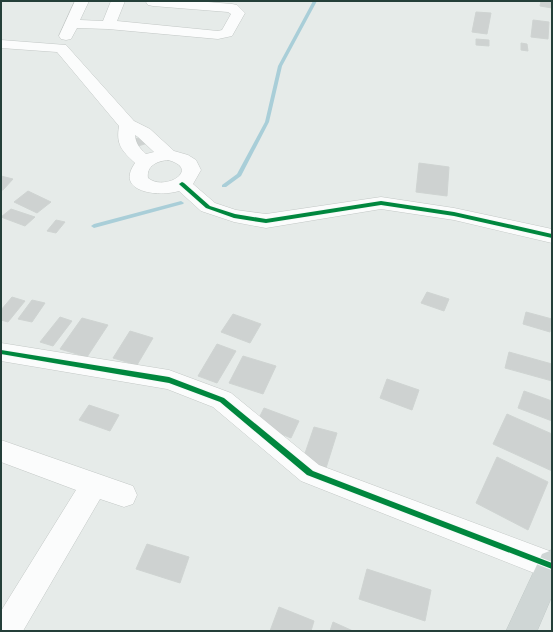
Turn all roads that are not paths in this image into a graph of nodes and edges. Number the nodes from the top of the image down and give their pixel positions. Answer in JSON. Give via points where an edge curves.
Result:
{"nodes":[{"id":1,"x":82,"y":1,"type":"edge"},
{"id":2,"x":118,"y":1,"type":"edge"},
{"id":3,"x":153,"y":2,"type":"edge"},
{"id":4,"x":172,"y":2,"type":"edge"},
{"id":5,"x":73,"y":24,"type":"junction"},
{"id":6,"x":108,"y":25,"type":"junction"},
{"id":7,"x":1,"y":44,"type":"edge"},
{"id":8,"x":60,"y":48,"type":"junction"},
{"id":9,"x":128,"y":125,"type":"junction"},
{"id":10,"x":168,"y":155,"type":"junction"},
{"id":11,"x":144,"y":162,"type":"junction"},
{"id":12,"x":182,"y":184,"type":"junction"},
{"id":13,"x":552,"y":236,"type":"edge"},
{"id":14,"x":1,"y":352,"type":"edge"},
{"id":15,"x":2,"y":454,"type":"edge"},
{"id":16,"x":94,"y":485,"type":"junction"},
{"id":17,"x":124,"y":495,"type":"dead end"},
{"id":18,"x":552,"y":565,"type":"edge"},
{"id":19,"x":6,"y":631,"type":"edge"},
{"id":20,"x":521,"y":631,"type":"edge"}],
"edges":[{"from":1,"to":5,"type":"street"},
{"from":2,"to":6,"type":"street"},
{"from":3,"to":4,"type":"street"},
{"from":4,"to":6,"type":"street","via":[[232,8],[238,13],[227,33],[218,35]]},
{"from":5,"to":6,"type":"street"},
{"from":5,"to":8,"type":"street"},
{"from":7,"to":8,"type":"street"},
{"from":8,"to":9,"type":"street"},
{"from":9,"to":10,"type":"street","via":[[144,133]]},
{"from":9,"to":11,"type":"street","via":[[125,140]]},
{"from":10,"to":11,"type":"street"},
{"from":10,"to":12,"type":"street","via":[[184,159],[192,168],[192,174]]},
{"from":11,"to":12,"type":"street","via":[[138,172],[138,178],[142,183],[166,189]]},
{"from":12,"to":13,"type":"street","via":[[208,206],[234,216],[266,221],[381,203],[454,214]]},
{"from":14,"to":18,"type":"street","via":[[169,380],[222,400],[310,473]]},
{"from":15,"to":16,"type":"street"},
{"from":16,"to":17,"type":"street"},
{"from":16,"to":19,"type":"street"},
{"from":18,"to":20,"type":"main road"}]}
